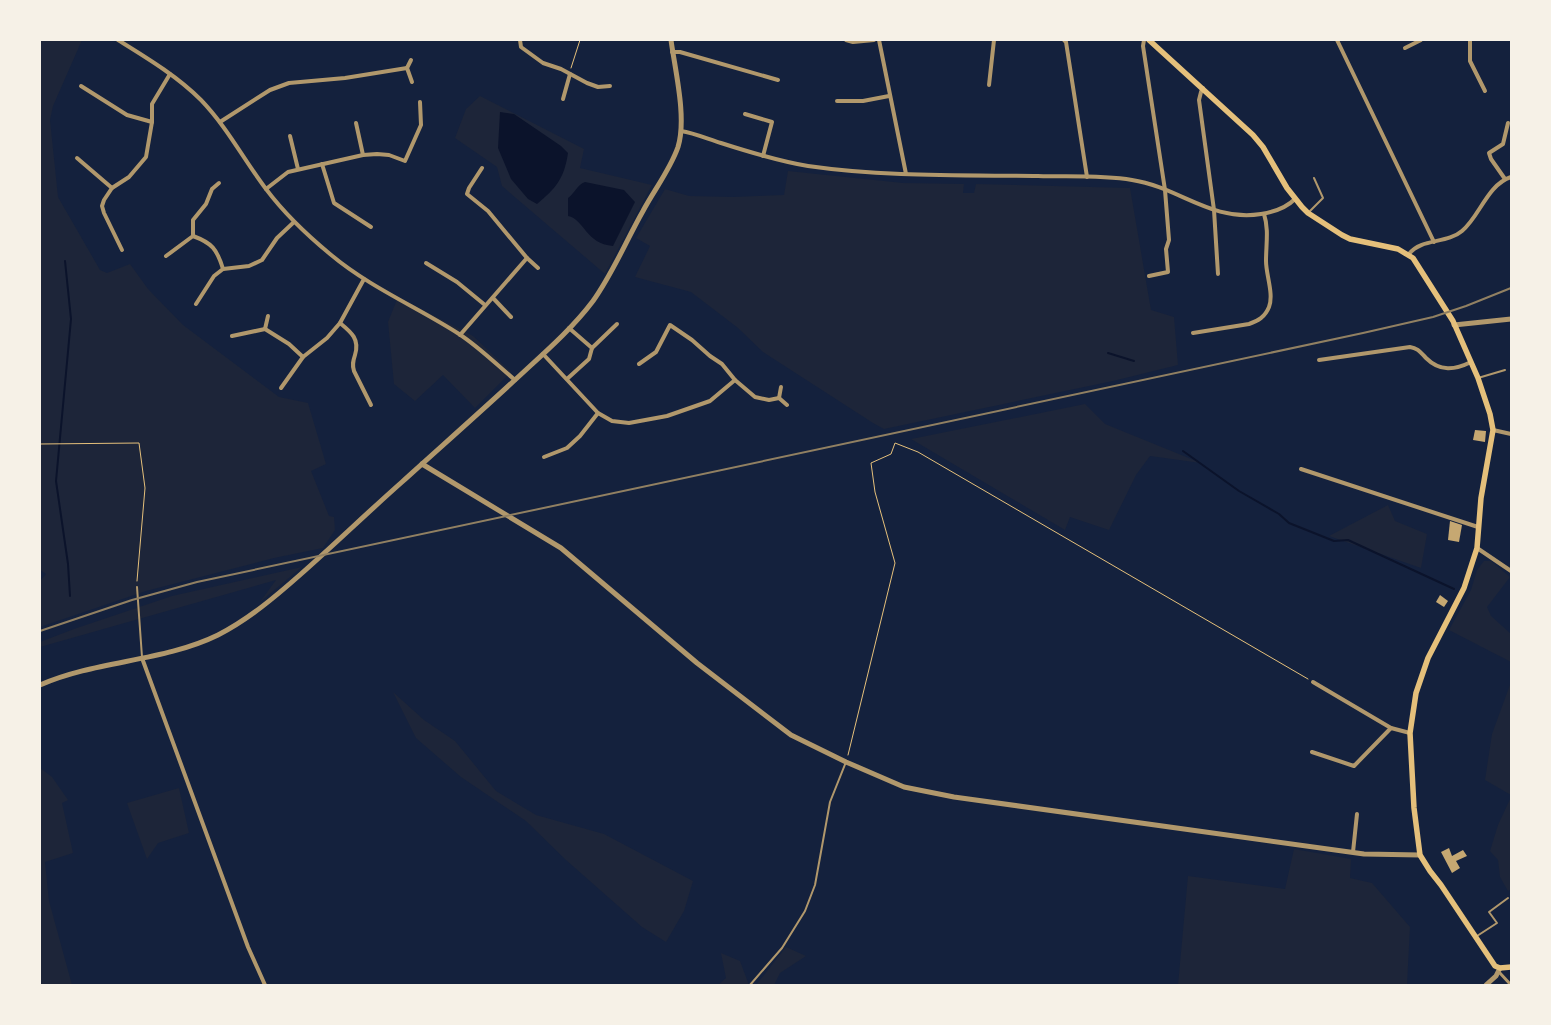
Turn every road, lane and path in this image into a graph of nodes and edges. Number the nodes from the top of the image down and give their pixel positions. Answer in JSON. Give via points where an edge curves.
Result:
{"nodes":[{"id":1,"x":119,"y":40,"type":"edge"},
{"id":2,"x":520,"y":40,"type":"edge"},
{"id":3,"x":580,"y":40,"type":"edge"},
{"id":4,"x":671,"y":40,"type":"edge"},
{"id":5,"x":846,"y":40,"type":"edge"},
{"id":6,"x":874,"y":40,"type":"edge"},
{"id":7,"x":879,"y":40,"type":"edge"},
{"id":8,"x":994,"y":40,"type":"edge"},
{"id":9,"x":1064,"y":40,"type":"edge"},
{"id":10,"x":1144,"y":40,"type":"edge"},
{"id":11,"x":1148,"y":40,"type":"edge"},
{"id":12,"x":1337,"y":40,"type":"edge"},
{"id":13,"x":1421,"y":40,"type":"edge"},
{"id":14,"x":1470,"y":40,"type":"edge"},
{"id":15,"x":1405,"y":48,"type":"dead end"},
{"id":16,"x":672,"y":52,"type":"junction"},
{"id":17,"x":411,"y":60,"type":"dead end"},
{"id":18,"x":407,"y":68,"type":"junction"},
{"id":19,"x":170,"y":74,"type":"junction"},
{"id":20,"x":570,"y":74,"type":"junction"},
{"id":21,"x":778,"y":80,"type":"dead end"},
{"id":22,"x":412,"y":82,"type":"dead end"},
{"id":23,"x":989,"y":85,"type":"dead end"},
{"id":24,"x":81,"y":86,"type":"dead end"},
{"id":25,"x":610,"y":86,"type":"dead end"},
{"id":26,"x":1203,"y":88,"type":"junction"},
{"id":27,"x":1485,"y":91,"type":"dead end"},
{"id":28,"x":889,"y":96,"type":"junction"},
{"id":29,"x":563,"y":99,"type":"dead end"},
{"id":30,"x":837,"y":101,"type":"dead end"},
{"id":31,"x":420,"y":102,"type":"dead end"},
{"id":32,"x":745,"y":114,"type":"dead end"},
{"id":33,"x":152,"y":122,"type":"junction"},
{"id":34,"x":220,"y":122,"type":"junction"},
{"id":35,"x":1508,"y":122,"type":"dead end"},
{"id":36,"x":356,"y":123,"type":"dead end"},
{"id":37,"x":681,"y":132,"type":"junction"},
{"id":38,"x":290,"y":136,"type":"dead end"},
{"id":39,"x":363,"y":155,"type":"junction"},
{"id":40,"x":764,"y":156,"type":"junction"},
{"id":41,"x":77,"y":158,"type":"dead end"},
{"id":42,"x":322,"y":164,"type":"junction"},
{"id":43,"x":482,"y":168,"type":"dead end"},
{"id":44,"x":298,"y":169,"type":"junction"},
{"id":45,"x":906,"y":174,"type":"junction"},
{"id":46,"x":1087,"y":177,"type":"junction"},
{"id":47,"x":1511,"y":177,"type":"edge"},
{"id":48,"x":1314,"y":178,"type":"dead end"},
{"id":49,"x":1505,"y":179,"type":"junction"},
{"id":50,"x":219,"y":183,"type":"dead end"},
{"id":51,"x":112,"y":188,"type":"junction"},
{"id":52,"x":266,"y":190,"type":"junction"},
{"id":53,"x":1165,"y":190,"type":"junction"},
{"id":54,"x":1296,"y":199,"type":"junction"},
{"id":55,"x":1214,"y":210,"type":"junction"},
{"id":56,"x":1308,"y":213,"type":"junction"},
{"id":57,"x":1264,"y":214,"type":"junction"},
{"id":58,"x":294,"y":222,"type":"junction"},
{"id":59,"x":371,"y":227,"type":"dead end"},
{"id":60,"x":193,"y":236,"type":"junction"},
{"id":61,"x":1434,"y":242,"type":"junction"},
{"id":62,"x":122,"y":250,"type":"dead end"},
{"id":63,"x":1408,"y":254,"type":"junction"},
{"id":64,"x":166,"y":256,"type":"dead end"},
{"id":65,"x":527,"y":258,"type":"junction"},
{"id":66,"x":426,"y":263,"type":"dead end"},
{"id":67,"x":538,"y":268,"type":"dead end"},
{"id":68,"x":223,"y":269,"type":"junction"},
{"id":69,"x":1218,"y":274,"type":"dead end"},
{"id":70,"x":1149,"y":276,"type":"dead end"},
{"id":71,"x":364,"y":279,"type":"junction"},
{"id":72,"x":493,"y":298,"type":"junction"},
{"id":73,"x":196,"y":304,"type":"dead end"},
{"id":74,"x":485,"y":305,"type":"junction"},
{"id":75,"x":268,"y":316,"type":"dead end"},
{"id":76,"x":511,"y":316,"type":"dead end"},
{"id":77,"x":1511,"y":319,"type":"edge"},
{"id":78,"x":340,"y":323,"type":"junction"},
{"id":79,"x":1454,"y":323,"type":"junction"},
{"id":80,"x":617,"y":324,"type":"dead end"},
{"id":81,"x":569,"y":328,"type":"junction"},
{"id":82,"x":264,"y":330,"type":"junction"},
{"id":83,"x":1192,"y":333,"type":"dead end"},
{"id":84,"x":460,"y":335,"type":"junction"},
{"id":85,"x":232,"y":336,"type":"dead end"},
{"id":86,"x":592,"y":348,"type":"junction"},
{"id":87,"x":543,"y":354,"type":"junction"},
{"id":88,"x":304,"y":357,"type":"junction"},
{"id":89,"x":1319,"y":360,"type":"dead end"},
{"id":90,"x":1471,"y":362,"type":"junction"},
{"id":91,"x":639,"y":364,"type":"dead end"},
{"id":92,"x":1505,"y":370,"type":"dead end"},
{"id":93,"x":1478,"y":378,"type":"junction"},
{"id":94,"x":567,"y":379,"type":"junction"},
{"id":95,"x":515,"y":380,"type":"junction"},
{"id":96,"x":735,"y":380,"type":"junction"},
{"id":97,"x":781,"y":387,"type":"dead end"},
{"id":98,"x":281,"y":388,"type":"dead end"},
{"id":99,"x":779,"y":398,"type":"junction"},
{"id":100,"x":371,"y":405,"type":"dead end"},
{"id":101,"x":787,"y":405,"type":"dead end"},
{"id":102,"x":598,"y":413,"type":"junction"},
{"id":103,"x":1493,"y":430,"type":"junction"},
{"id":104,"x":1511,"y":434,"type":"edge"},
{"id":105,"x":40,"y":444,"type":"edge"},
{"id":106,"x":544,"y":457,"type":"dead end"},
{"id":107,"x":422,"y":464,"type":"junction"},
{"id":108,"x":1302,"y":469,"type":"dead end"},
{"id":109,"x":1478,"y":528,"type":"junction"},
{"id":110,"x":1477,"y":548,"type":"junction"},
{"id":111,"x":1511,"y":571,"type":"edge"},
{"id":112,"x":137,"y":587,"type":"joint"},
{"id":113,"x":142,"y":658,"type":"junction"},
{"id":114,"x":1313,"y":682,"type":"joint"},
{"id":115,"x":40,"y":685,"type":"edge"},
{"id":116,"x":1391,"y":728,"type":"junction"},
{"id":117,"x":1410,"y":733,"type":"junction"},
{"id":118,"x":1312,"y":752,"type":"dead end"},
{"id":119,"x":846,"y":762,"type":"junction"},
{"id":120,"x":1357,"y":814,"type":"dead end"},
{"id":121,"x":1353,"y":852,"type":"junction"},
{"id":122,"x":1420,"y":855,"type":"junction"},
{"id":123,"x":1508,"y":898,"type":"dead end"},
{"id":124,"x":1476,"y":937,"type":"junction"},
{"id":125,"x":1511,"y":967,"type":"edge"},
{"id":126,"x":1500,"y":970,"type":"junction"},
{"id":127,"x":265,"y":985,"type":"edge"},
{"id":128,"x":750,"y":985,"type":"edge"},
{"id":129,"x":1486,"y":985,"type":"edge"},
{"id":130,"x":1511,"y":985,"type":"edge"}],
"edges":[{"from":1,"to":19,"type":"street"},
{"from":2,"to":20,"type":"street","via":[[526,52]]},
{"from":3,"to":20,"type":"path"},
{"from":4,"to":16,"type":"street"},
{"from":5,"to":6,"type":"street"},
{"from":7,"to":28,"type":"street"},
{"from":8,"to":23,"type":"street"},
{"from":9,"to":46,"type":"street"},
{"from":10,"to":53,"type":"street"},
{"from":11,"to":26,"type":"main road"},
{"from":12,"to":61,"type":"street"},
{"from":13,"to":15,"type":"street"},
{"from":14,"to":27,"type":"street","via":[[1470,61]]},
{"from":16,"to":21,"type":"street"},
{"from":16,"to":37,"type":"street"},
{"from":17,"to":18,"type":"street"},
{"from":18,"to":22,"type":"street"},
{"from":18,"to":34,"type":"street","via":[[288,84],[270,90]]},
{"from":19,"to":33,"type":"street","via":[[152,104]]},
{"from":19,"to":34,"type":"street","via":[[201,100]]},
{"from":20,"to":25,"type":"street","via":[[598,87]]},
{"from":20,"to":29,"type":"street"},
{"from":24,"to":33,"type":"street","via":[[128,115]]},
{"from":26,"to":54,"type":"main road","via":[[1254,135]]},
{"from":26,"to":55,"type":"street","via":[[1200,100]]},
{"from":28,"to":30,"type":"street"},
{"from":28,"to":45,"type":"street"},
{"from":31,"to":39,"type":"street","via":[[422,125],[405,161],[388,155]]},
{"from":32,"to":40,"type":"street","via":[[772,122]]},
{"from":33,"to":51,"type":"street","via":[[146,157],[129,177]]},
{"from":34,"to":52,"type":"street"},
{"from":35,"to":49,"type":"street","via":[[1503,144],[1489,153]]},
{"from":36,"to":39,"type":"street"},
{"from":37,"to":40,"type":"street"},
{"from":37,"to":81,"type":"street","via":[[672,160],[612,271],[593,302]]},
{"from":38,"to":44,"type":"street"},
{"from":39,"to":42,"type":"street"},
{"from":40,"to":45,"type":"street","via":[[805,166],[852,172]]},
{"from":41,"to":51,"type":"street"},
{"from":42,"to":44,"type":"street"},
{"from":42,"to":59,"type":"street","via":[[334,203]]},
{"from":43,"to":65,"type":"street","via":[[467,194],[488,211]]},
{"from":44,"to":52,"type":"street","via":[[288,172]]},
{"from":45,"to":46,"type":"street"},
{"from":46,"to":53,"type":"street","via":[[1134,180]]},
{"from":47,"to":49,"type":"street"},
{"from":48,"to":56,"type":"lane","via":[[1323,198]]},
{"from":49,"to":61,"type":"street","via":[[1462,232]]},
{"from":50,"to":60,"type":"street","via":[[193,220]]},
{"from":51,"to":62,"type":"street","via":[[102,206]]},
{"from":52,"to":58,"type":"street"},
{"from":53,"to":55,"type":"street"},
{"from":53,"to":70,"type":"street","via":[[1168,272]]},
{"from":54,"to":56,"type":"main road"},
{"from":54,"to":57,"type":"street"},
{"from":55,"to":57,"type":"street","via":[[1236,216]]},
{"from":55,"to":69,"type":"street"},
{"from":56,"to":63,"type":"main road","via":[[1350,239]]},
{"from":57,"to":83,"type":"street","via":[[1270,300],[1267,312],[1249,324]]},
{"from":58,"to":68,"type":"street","via":[[277,238],[262,260],[249,266]]},
{"from":58,"to":71,"type":"street","via":[[330,255]]},
{"from":60,"to":64,"type":"street"},
{"from":60,"to":68,"type":"street","via":[[211,245]]},
{"from":61,"to":63,"type":"street","via":[[1415,248]]},
{"from":63,"to":79,"type":"main road"},
{"from":65,"to":67,"type":"street"},
{"from":65,"to":72,"type":"street"},
{"from":66,"to":74,"type":"street"},
{"from":68,"to":73,"type":"street","via":[[214,276]]},
{"from":71,"to":78,"type":"street"},
{"from":71,"to":84,"type":"street"},
{"from":72,"to":74,"type":"street"},
{"from":72,"to":76,"type":"street"},
{"from":74,"to":84,"type":"street"},
{"from":75,"to":82,"type":"street"},
{"from":77,"to":79,"type":"street"},
{"from":78,"to":88,"type":"street"},
{"from":78,"to":100,"type":"street","via":[[356,339],[352,365]]},
{"from":79,"to":90,"type":"main road"},
{"from":80,"to":86,"type":"street"},
{"from":81,"to":86,"type":"street"},
{"from":81,"to":87,"type":"street"},
{"from":82,"to":85,"type":"street"},
{"from":82,"to":88,"type":"street"},
{"from":84,"to":95,"type":"street"},
{"from":86,"to":94,"type":"street","via":[[589,359]]},
{"from":87,"to":94,"type":"street"},
{"from":87,"to":95,"type":"street"},
{"from":88,"to":98,"type":"street"},
{"from":89,"to":90,"type":"street","via":[[1410,347],[1431,363],[1446,369]]},
{"from":90,"to":93,"type":"main road"},
{"from":91,"to":96,"type":"street","via":[[656,352],[670,325],[722,364]]},
{"from":92,"to":93,"type":"lane"},
{"from":93,"to":103,"type":"main road"},
{"from":94,"to":102,"type":"street"},
{"from":95,"to":107,"type":"street"},
{"from":96,"to":99,"type":"street","via":[[755,397]]},
{"from":96,"to":102,"type":"street","via":[[710,401],[667,416],[629,423],[612,421]]},
{"from":97,"to":99,"type":"street"},
{"from":99,"to":101,"type":"street"},
{"from":102,"to":106,"type":"street","via":[[567,448]]},
{"from":103,"to":104,"type":"street"},
{"from":103,"to":109,"type":"main road"},
{"from":105,"to":112,"type":"path","via":[[139,443],[145,488]]},
{"from":107,"to":113,"type":"street","via":[[256,612],[217,635]]},
{"from":107,"to":119,"type":"street","via":[[561,548],[697,663],[790,735]]},
{"from":108,"to":109,"type":"street"},
{"from":109,"to":110,"type":"main road"},
{"from":110,"to":111,"type":"street"},
{"from":110,"to":117,"type":"main road","via":[[1464,588],[1428,658],[1416,694]]},
{"from":112,"to":113,"type":"lane"},
{"from":113,"to":115,"type":"street","via":[[93,668]]},
{"from":113,"to":127,"type":"street","via":[[248,947]]},
{"from":114,"to":116,"type":"street"},
{"from":114,"to":119,"type":"path","via":[[918,452],[895,443],[890,454],[871,463],[875,492],[895,563]]},
{"from":116,"to":117,"type":"street"},
{"from":116,"to":118,"type":"street","via":[[1354,766]]},
{"from":117,"to":122,"type":"main road"},
{"from":119,"to":121,"type":"street","via":[[904,787],[954,797]]},
{"from":119,"to":128,"type":"lane","via":[[830,802],[815,885],[805,911],[782,948]]},
{"from":120,"to":121,"type":"street"},
{"from":121,"to":122,"type":"street"},
{"from":122,"to":124,"type":"main road"},
{"from":123,"to":124,"type":"lane","via":[[1489,912],[1497,923]]},
{"from":124,"to":126,"type":"main road"},
{"from":125,"to":126,"type":"main road"},
{"from":126,"to":129,"type":"street"},
{"from":126,"to":130,"type":"street"}]}
